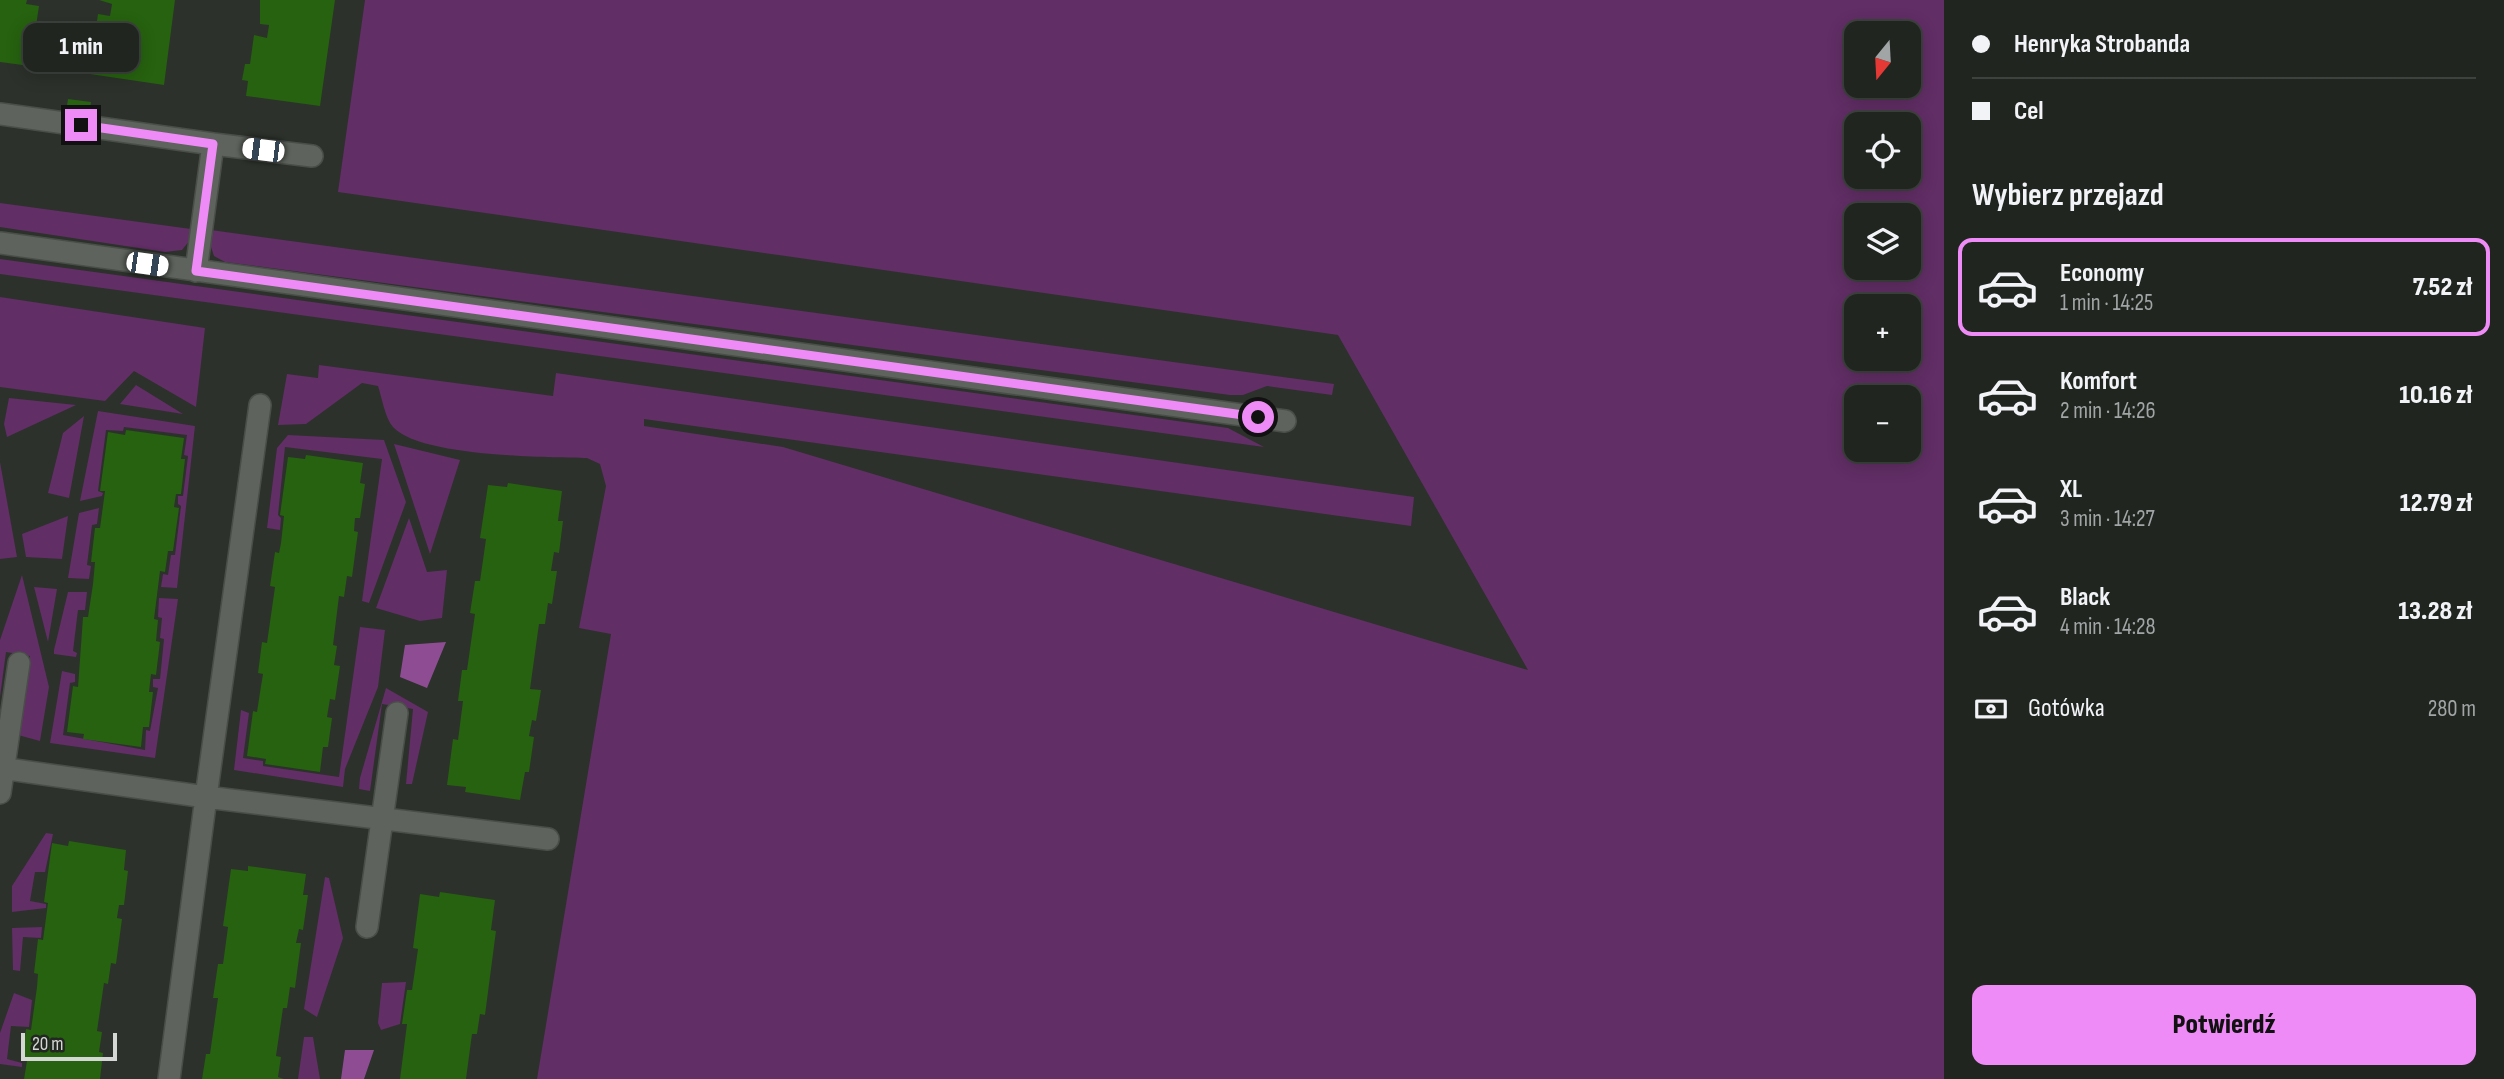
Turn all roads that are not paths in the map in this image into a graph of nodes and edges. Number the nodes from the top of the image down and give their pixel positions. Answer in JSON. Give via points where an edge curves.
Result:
{"nodes":[{"id":1,"x":0,"y":114,"type":"edge"},
{"id":2,"x":213,"y":144,"type":"junction"},
{"id":3,"x":312,"y":156,"type":"dead end"},
{"id":4,"x":0,"y":243,"type":"edge"},
{"id":5,"x":196,"y":271,"type":"junction"},
{"id":6,"x":260,"y":405,"type":"dead end"},
{"id":7,"x":1285,"y":421,"type":"dead end"},
{"id":8,"x":19,"y":663,"type":"dead end"},
{"id":9,"x":397,"y":713,"type":"dead end"},
{"id":10,"x":2,"y":768,"type":"edge"},
{"id":11,"x":0,"y":793,"type":"edge"},
{"id":12,"x":206,"y":797,"type":"junction"},
{"id":13,"x":383,"y":819,"type":"junction"},
{"id":14,"x":548,"y":839,"type":"dead end"},
{"id":15,"x":367,"y":927,"type":"dead end"},
{"id":16,"x":169,"y":1079,"type":"edge"}],
"edges":[{"from":1,"to":2,"type":"street"},
{"from":2,"to":3,"type":"street"},
{"from":2,"to":5,"type":"street"},
{"from":4,"to":5,"type":"street"},
{"from":5,"to":7,"type":"street"},
{"from":6,"to":12,"type":"street"},
{"from":8,"to":10,"type":"street"},
{"from":9,"to":13,"type":"street"},
{"from":10,"to":11,"type":"street"},
{"from":10,"to":12,"type":"street"},
{"from":12,"to":13,"type":"street"},
{"from":12,"to":16,"type":"street"},
{"from":13,"to":14,"type":"street"},
{"from":13,"to":15,"type":"street"}]}
